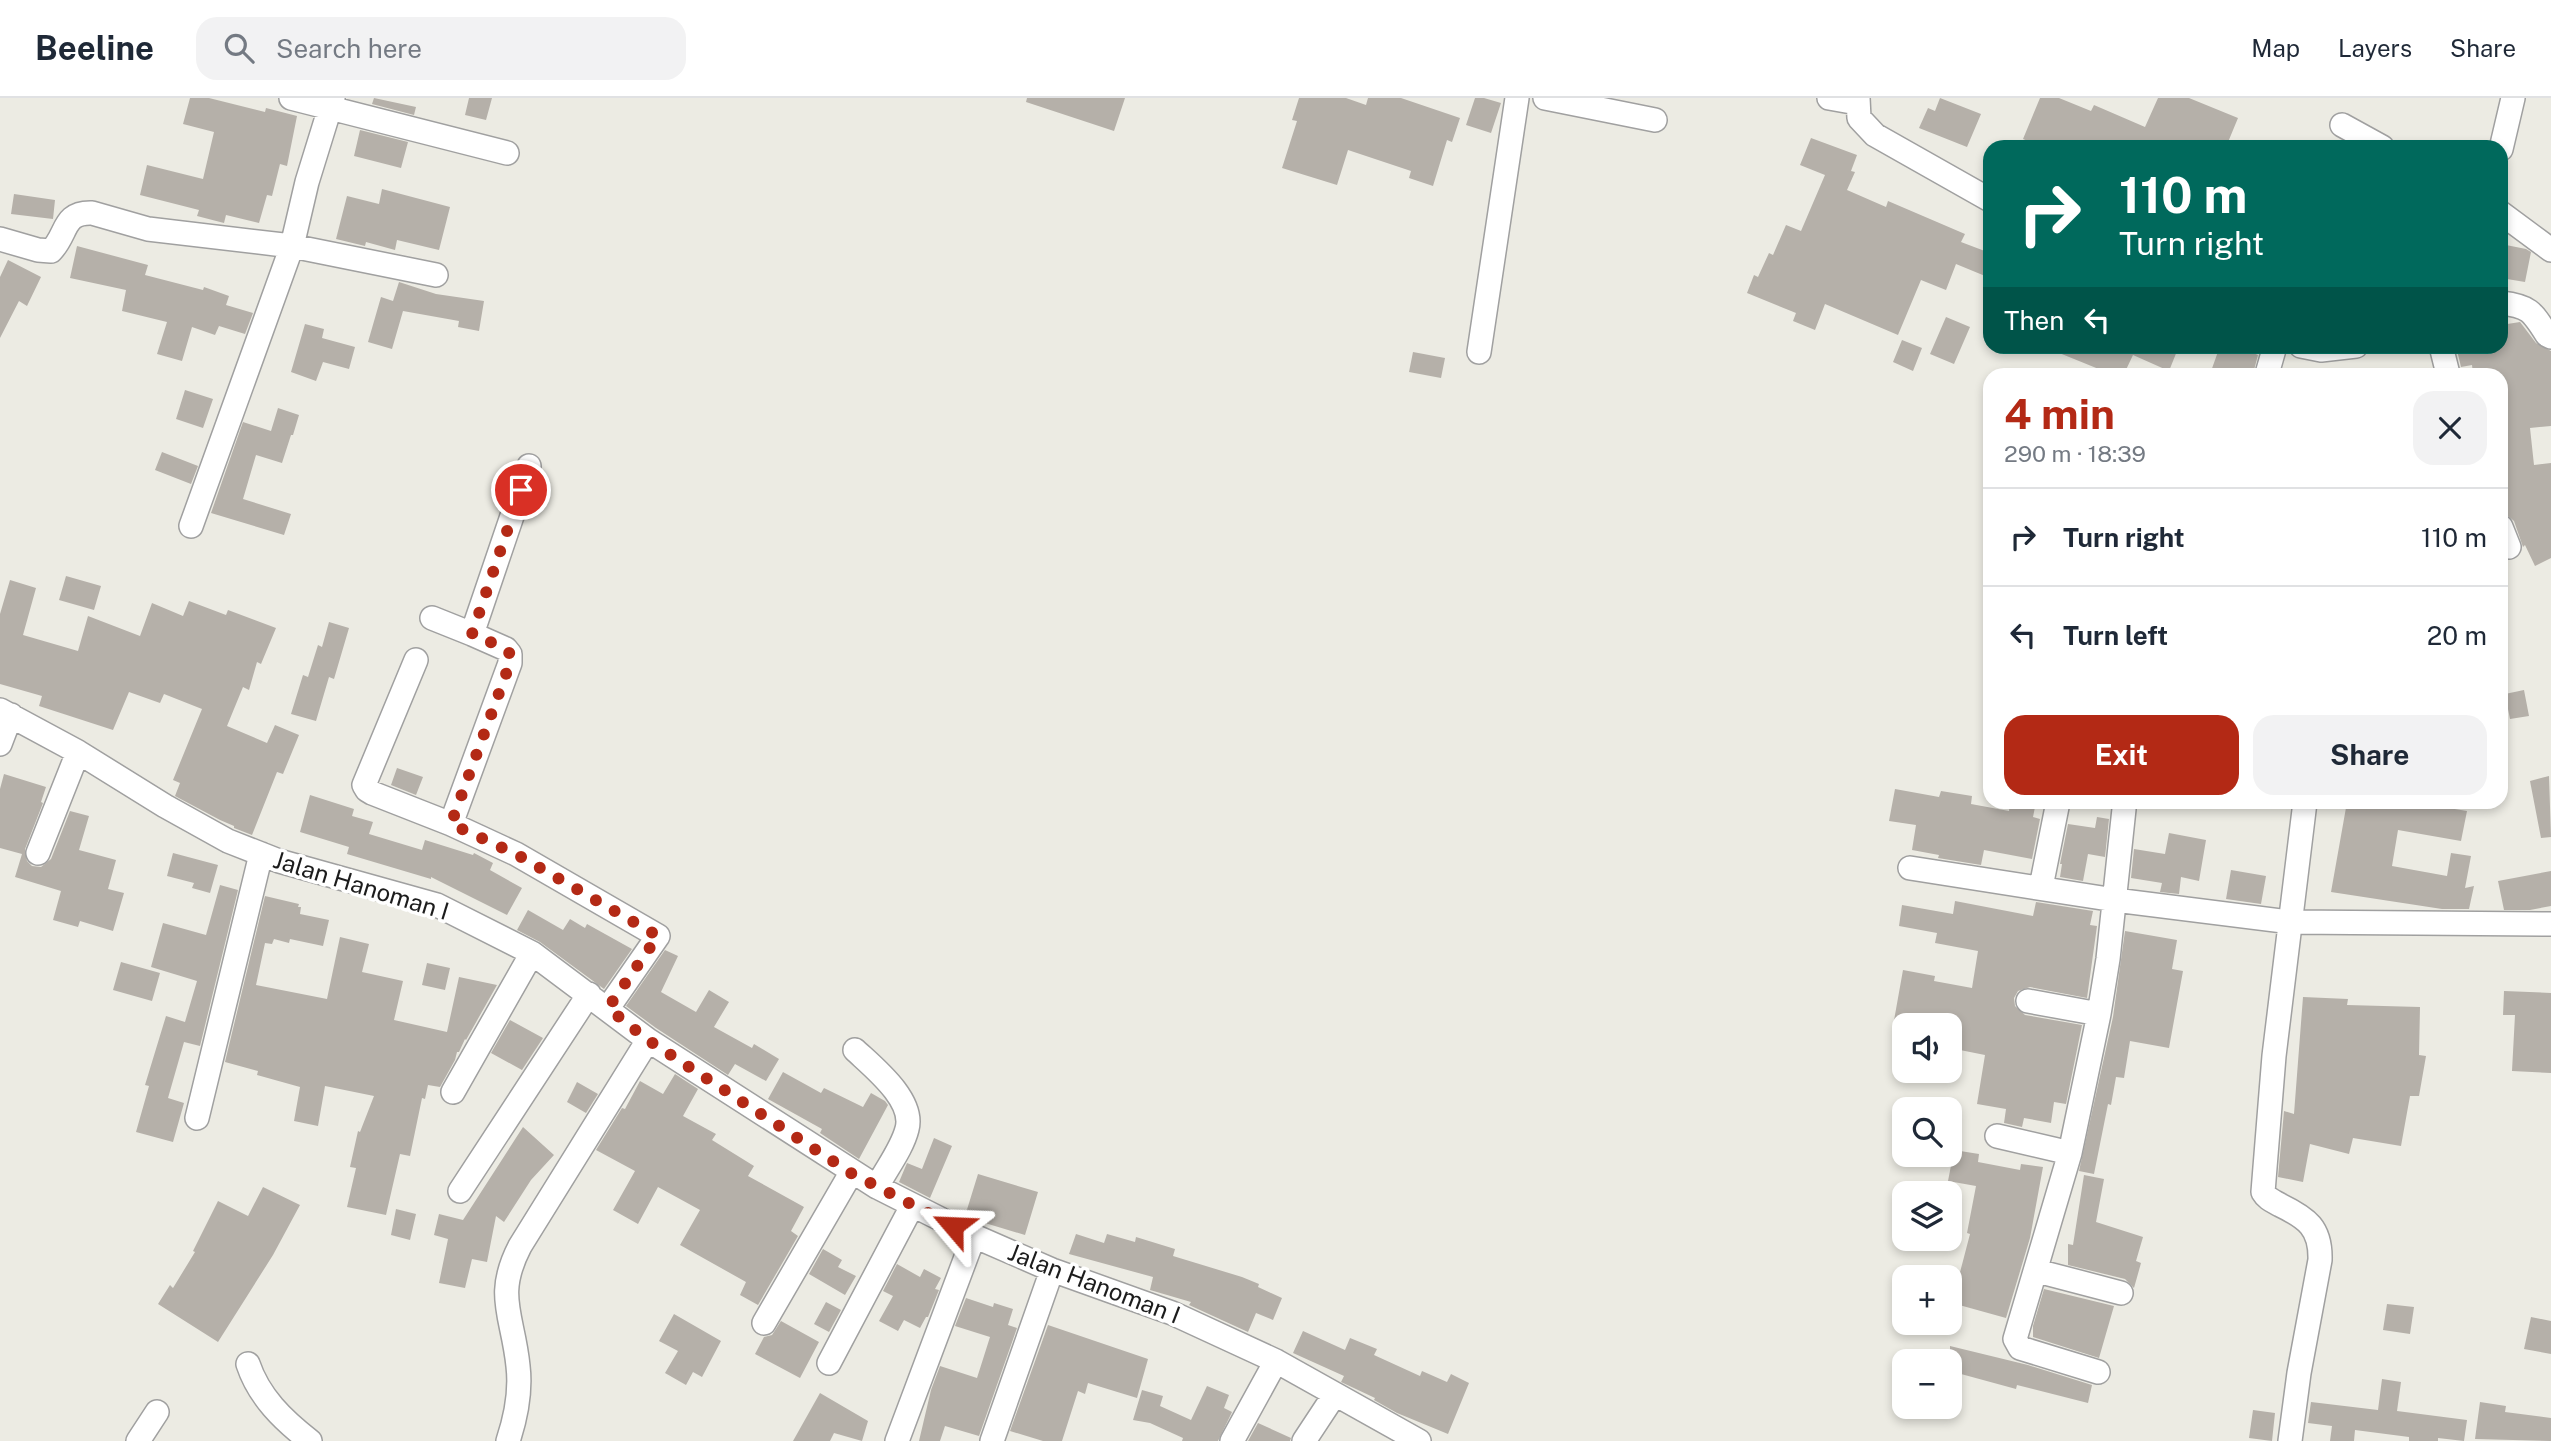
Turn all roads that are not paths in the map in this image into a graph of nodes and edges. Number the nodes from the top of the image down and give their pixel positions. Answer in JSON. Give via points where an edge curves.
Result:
{"nodes":[{"id":1,"x":291,"y":98,"type":"edge"},
{"id":2,"x":1517,"y":98,"type":"edge"},
{"id":3,"x":1545,"y":98,"type":"edge"},
{"id":4,"x":1829,"y":98,"type":"edge"},
{"id":5,"x":2513,"y":98,"type":"edge"},
{"id":6,"x":1857,"y":100,"type":"edge"},
{"id":7,"x":332,"y":103,"type":"edge"},
{"id":8,"x":1655,"y":120,"type":"dead end"},
{"id":9,"x":2342,"y":125,"type":"dead end"},
{"id":10,"x":2369,"y":140,"type":"edge"},
{"id":11,"x":2503,"y":140,"type":"edge"},
{"id":12,"x":506,"y":153,"type":"dead end"},
{"id":13,"x":1983,"y":196,"type":"edge"},
{"id":14,"x":2508,"y":218,"type":"edge"},
{"id":15,"x":0,"y":239,"type":"edge"},
{"id":16,"x":292,"y":246,"type":"junction"},
{"id":17,"x":2551,"y":250,"type":"edge"},
{"id":18,"x":436,"y":275,"type":"dead end"},
{"id":19,"x":2508,"y":304,"type":"edge"},
{"id":20,"x":2551,"y":337,"type":"edge"},
{"id":21,"x":1479,"y":352,"type":"dead end"},
{"id":22,"x":529,"y":466,"type":"dead end"},
{"id":23,"x":191,"y":526,"type":"dead end"},
{"id":24,"x":432,"y":618,"type":"dead end"},
{"id":25,"x":472,"y":634,"type":"junction"},
{"id":26,"x":416,"y":660,"type":"dead end"},
{"id":27,"x":6,"y":712,"type":"edge"},
{"id":28,"x":0,"y":744,"type":"edge"},
{"id":29,"x":78,"y":752,"type":"junction"},
{"id":30,"x":2057,"y":809,"type":"edge"},
{"id":31,"x":2124,"y":809,"type":"dead end"},
{"id":32,"x":2304,"y":809,"type":"edge"},
{"id":33,"x":451,"y":824,"type":"junction"},
{"id":34,"x":38,"y":853,"type":"dead end"},
{"id":35,"x":261,"y":854,"type":"junction"},
{"id":36,"x":1910,"y":868,"type":"dead end"},
{"id":37,"x":2041,"y":887,"type":"junction"},
{"id":38,"x":2115,"y":900,"type":"junction"},
{"id":39,"x":2290,"y":922,"type":"junction"},
{"id":40,"x":2551,"y":924,"type":"edge"},
{"id":41,"x":532,"y":953,"type":"junction"},
{"id":42,"x":589,"y":994,"type":"junction"},
{"id":43,"x":2028,"y":1001,"type":"dead end"},
{"id":44,"x":608,"y":1008,"type":"junction"},
{"id":45,"x":2099,"y":1014,"type":"junction"},
{"id":46,"x":648,"y":1040,"type":"junction"},
{"id":47,"x":855,"y":1050,"type":"dead end"},
{"id":48,"x":453,"y":1092,"type":"dead end"},
{"id":49,"x":197,"y":1118,"type":"dead end"},
{"id":50,"x":1997,"y":1136,"type":"dead end"},
{"id":51,"x":2070,"y":1153,"type":"junction"},
{"id":52,"x":851,"y":1173,"type":"junction"},
{"id":53,"x":877,"y":1187,"type":"junction"},
{"id":54,"x":460,"y":1191,"type":"dead end"},
{"id":55,"x":912,"y":1206,"type":"junction"},
{"id":56,"x":974,"y":1236,"type":"junction"},
{"id":57,"x":1052,"y":1270,"type":"junction"},
{"id":58,"x":2037,"y":1271,"type":"junction"},
{"id":59,"x":2121,"y":1293,"type":"dead end"},
{"id":60,"x":764,"y":1323,"type":"dead end"},
{"id":61,"x":1276,"y":1361,"type":"junction"},
{"id":62,"x":829,"y":1363,"type":"dead end"},
{"id":63,"x":248,"y":1364,"type":"dead end"},
{"id":64,"x":2098,"y":1372,"type":"dead end"},
{"id":65,"x":1335,"y":1394,"type":"junction"},
{"id":66,"x":157,"y":1412,"type":"dead end"},
{"id":67,"x":1412,"y":1439,"type":"edge"},
{"id":68,"x":138,"y":1441,"type":"edge"},
{"id":69,"x":310,"y":1441,"type":"edge"},
{"id":70,"x":508,"y":1441,"type":"edge"},
{"id":71,"x":897,"y":1441,"type":"edge"},
{"id":72,"x":992,"y":1441,"type":"edge"},
{"id":73,"x":1232,"y":1441,"type":"edge"},
{"id":74,"x":1304,"y":1441,"type":"edge"},
{"id":75,"x":2290,"y":1441,"type":"edge"}],
"edges":[{"from":1,"to":7,"type":"street"},
{"from":2,"to":21,"type":"street"},
{"from":3,"to":8,"type":"street"},
{"from":4,"to":6,"type":"street"},
{"from":5,"to":11,"type":"street"},
{"from":6,"to":13,"type":"street","via":[[1859,118],[1875,135]]},
{"from":7,"to":12,"type":"street"},
{"from":7,"to":16,"type":"street"},
{"from":9,"to":10,"type":"street"},
{"from":14,"to":17,"type":"street"},
{"from":15,"to":16,"type":"street","via":[[51,250],[72,217],[92,213],[148,229]]},
{"from":16,"to":18,"type":"street"},
{"from":16,"to":23,"type":"street"},
{"from":19,"to":20,"type":"street","via":[[2528,309]]},
{"from":22,"to":25,"type":"street"},
{"from":24,"to":25,"type":"street"},
{"from":25,"to":33,"type":"street","via":[[506,649],[510,663]]},
{"from":26,"to":33,"type":"street","via":[[363,785],[372,793]]},
{"from":27,"to":28,"type":"street"},
{"from":27,"to":29,"type":"street","name":"Jalan Hanoman I"},
{"from":29,"to":34,"type":"street"},
{"from":29,"to":35,"type":"street","name":"Jalan Hanoman I","via":[[228,841]]},
{"from":30,"to":37,"type":"street"},
{"from":31,"to":38,"type":"street"},
{"from":32,"to":39,"type":"street"},
{"from":33,"to":44,"type":"street","via":[[516,854],[658,936]]},
{"from":35,"to":41,"type":"street","name":"Jalan Hanoman I","via":[[437,905]]},
{"from":35,"to":49,"type":"street"},
{"from":36,"to":37,"type":"street"},
{"from":37,"to":38,"type":"street"},
{"from":38,"to":39,"type":"street"},
{"from":38,"to":45,"type":"street"},
{"from":39,"to":40,"type":"street"},
{"from":39,"to":75,"type":"street","via":[[2263,1192],[2298,1213],[2316,1232],[2320,1244]]},
{"from":41,"to":42,"type":"street","name":"Jalan Hanoman I"},
{"from":41,"to":48,"type":"street"},
{"from":42,"to":44,"type":"street","name":"Jalan Hanoman I"},
{"from":42,"to":54,"type":"street"},
{"from":43,"to":45,"type":"street"},
{"from":44,"to":46,"type":"street","name":"Jalan Hanoman I"},
{"from":45,"to":51,"type":"street"},
{"from":46,"to":52,"type":"street","name":"Jalan Hanoman I"},
{"from":46,"to":70,"type":"street","via":[[509,1267],[507,1310],[519,1370]]},
{"from":47,"to":53,"type":"street","via":[[888,1080],[908,1116],[906,1132]]},
{"from":50,"to":51,"type":"street"},
{"from":51,"to":58,"type":"street"},
{"from":52,"to":53,"type":"street","name":"Jalan Hanoman I"},
{"from":52,"to":60,"type":"street"},
{"from":53,"to":55,"type":"street","name":"Jalan Hanoman I"},
{"from":55,"to":56,"type":"street","name":"Jalan Hanoman I"},
{"from":55,"to":62,"type":"street"},
{"from":56,"to":57,"type":"street","name":"Jalan Hanoman I"},
{"from":56,"to":71,"type":"street"},
{"from":57,"to":61,"type":"street","name":"Jalan Hanoman I","via":[[1172,1313]]},
{"from":57,"to":72,"type":"street"},
{"from":58,"to":59,"type":"street"},
{"from":58,"to":64,"type":"street","via":[[2016,1344]]},
{"from":61,"to":65,"type":"street","name":"Jalan Hanoman I"},
{"from":61,"to":73,"type":"street"},
{"from":63,"to":69,"type":"street","via":[[276,1411]]},
{"from":65,"to":67,"type":"street","name":"Jalan Hanoman I"},
{"from":65,"to":74,"type":"street"},
{"from":66,"to":68,"type":"street"}]}
